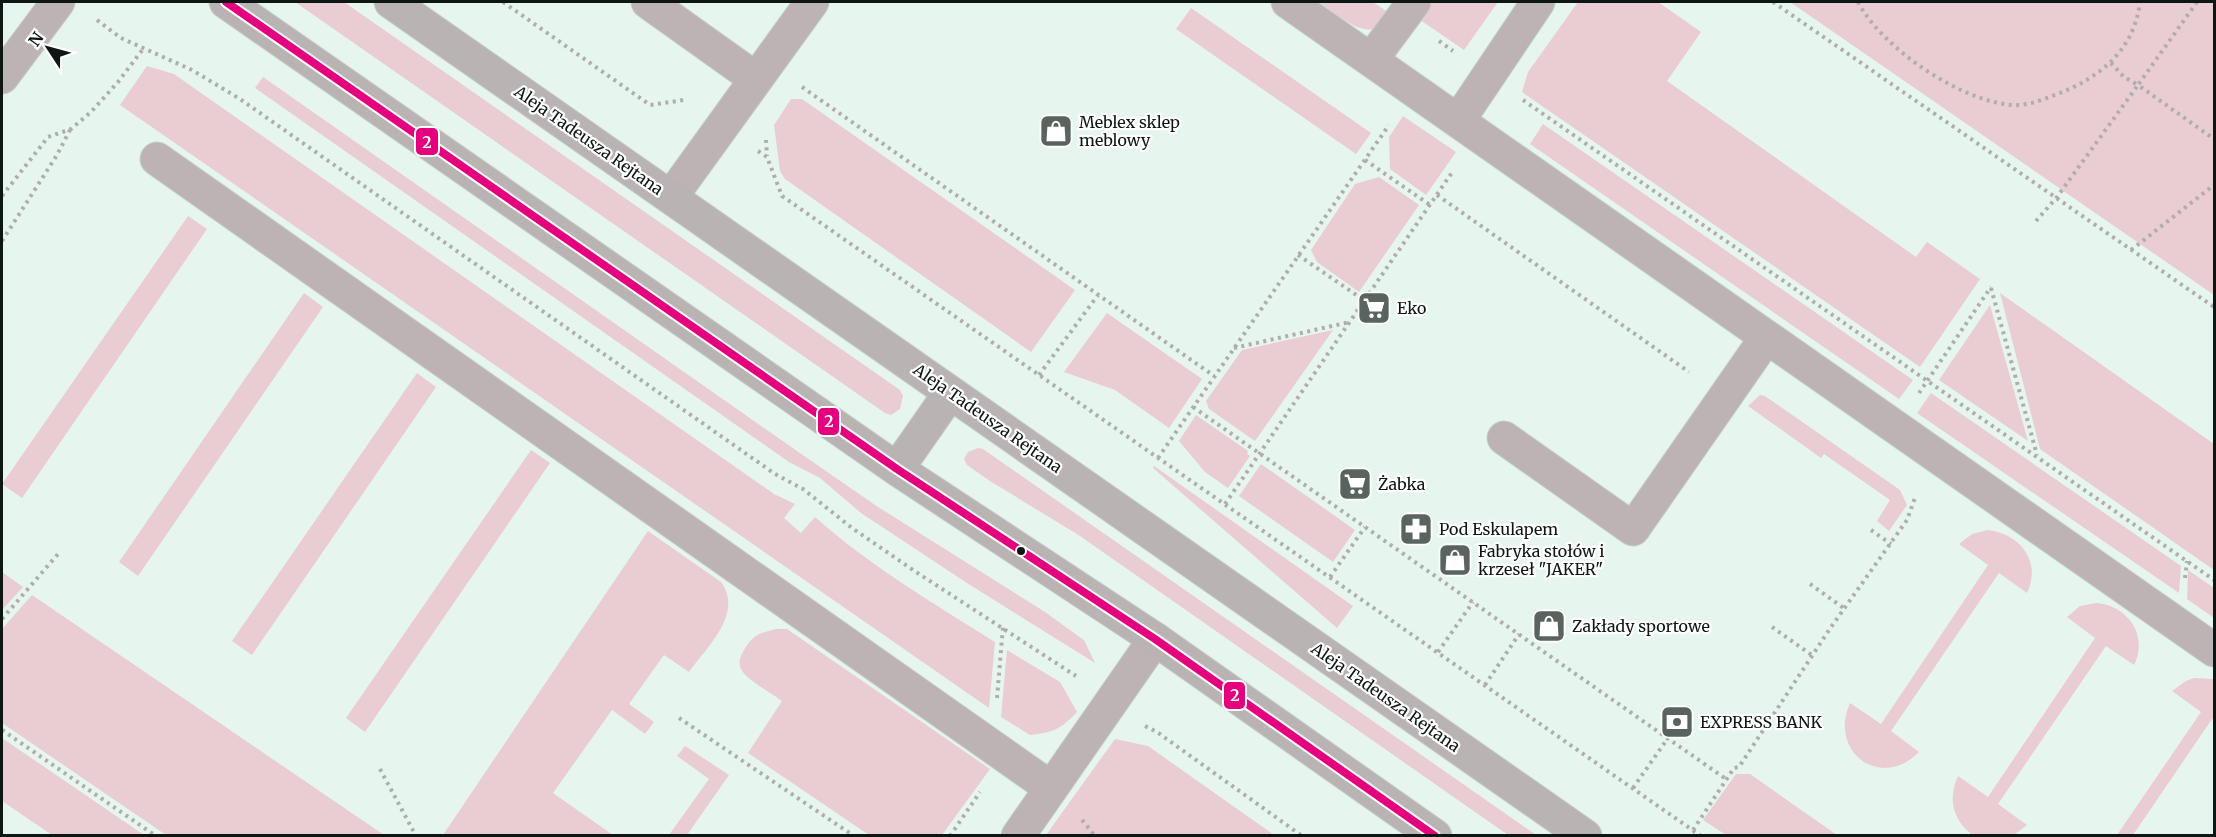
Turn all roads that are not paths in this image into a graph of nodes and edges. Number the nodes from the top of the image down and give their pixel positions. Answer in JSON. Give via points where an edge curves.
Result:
{"nodes":[{"id":1,"x":58,"y":2,"type":"edge"},
{"id":2,"x":226,"y":2,"type":"edge"},
{"id":3,"x":391,"y":2,"type":"edge"},
{"id":4,"x":648,"y":2,"type":"edge"},
{"id":5,"x":812,"y":2,"type":"edge"},
{"id":6,"x":1288,"y":2,"type":"edge"},
{"id":7,"x":1538,"y":2,"type":"edge"},
{"id":8,"x":1409,"y":9,"type":"edge"},
{"id":9,"x":1371,"y":60,"type":"junction"},
{"id":10,"x":762,"y":71,"type":"junction"},
{"id":11,"x":2,"y":77,"type":"edge"},
{"id":12,"x":1468,"y":128,"type":"junction"},
{"id":13,"x":158,"y":159,"type":"dead end"},
{"id":14,"x":670,"y":197,"type":"junction"},
{"id":15,"x":1766,"y":338,"type":"junction"},
{"id":16,"x":950,"y":393,"type":"junction"},
{"id":17,"x":1504,"y":438,"type":"dead end"},
{"id":18,"x":897,"y":469,"type":"junction"},
{"id":19,"x":1155,"y":639,"type":"junction"},
{"id":20,"x":2214,"y":650,"type":"edge"},
{"id":21,"x":1052,"y":788,"type":"junction"},
{"id":22,"x":1018,"y":836,"type":"edge"},
{"id":23,"x":1435,"y":836,"type":"edge"},
{"id":24,"x":1585,"y":836,"type":"edge"}],
"edges":[{"from":1,"to":11,"type":"street"},
{"from":2,"to":18,"type":"main road"},
{"from":3,"to":14,"type":"main road","name":"Aleja Tadeusza Rejtana"},
{"from":4,"to":10,"type":"street"},
{"from":5,"to":10,"type":"street"},
{"from":6,"to":9,"type":"street"},
{"from":7,"to":12,"type":"street","via":[[1488,75]]},
{"from":8,"to":9,"type":"street"},
{"from":9,"to":12,"type":"street"},
{"from":10,"to":14,"type":"street"},
{"from":12,"to":15,"type":"street"},
{"from":13,"to":21,"type":"street"},
{"from":14,"to":16,"type":"main road","name":"Aleja Tadeusza Rejtana"},
{"from":15,"to":17,"type":"street","via":[[1633,529]]},
{"from":15,"to":20,"type":"street"},
{"from":16,"to":18,"type":"main road"},
{"from":16,"to":24,"type":"main road","name":"Aleja Tadeusza Rejtana"},
{"from":18,"to":19,"type":"main road"},
{"from":19,"to":21,"type":"street"},
{"from":19,"to":23,"type":"main road"},
{"from":21,"to":22,"type":"street"}]}
